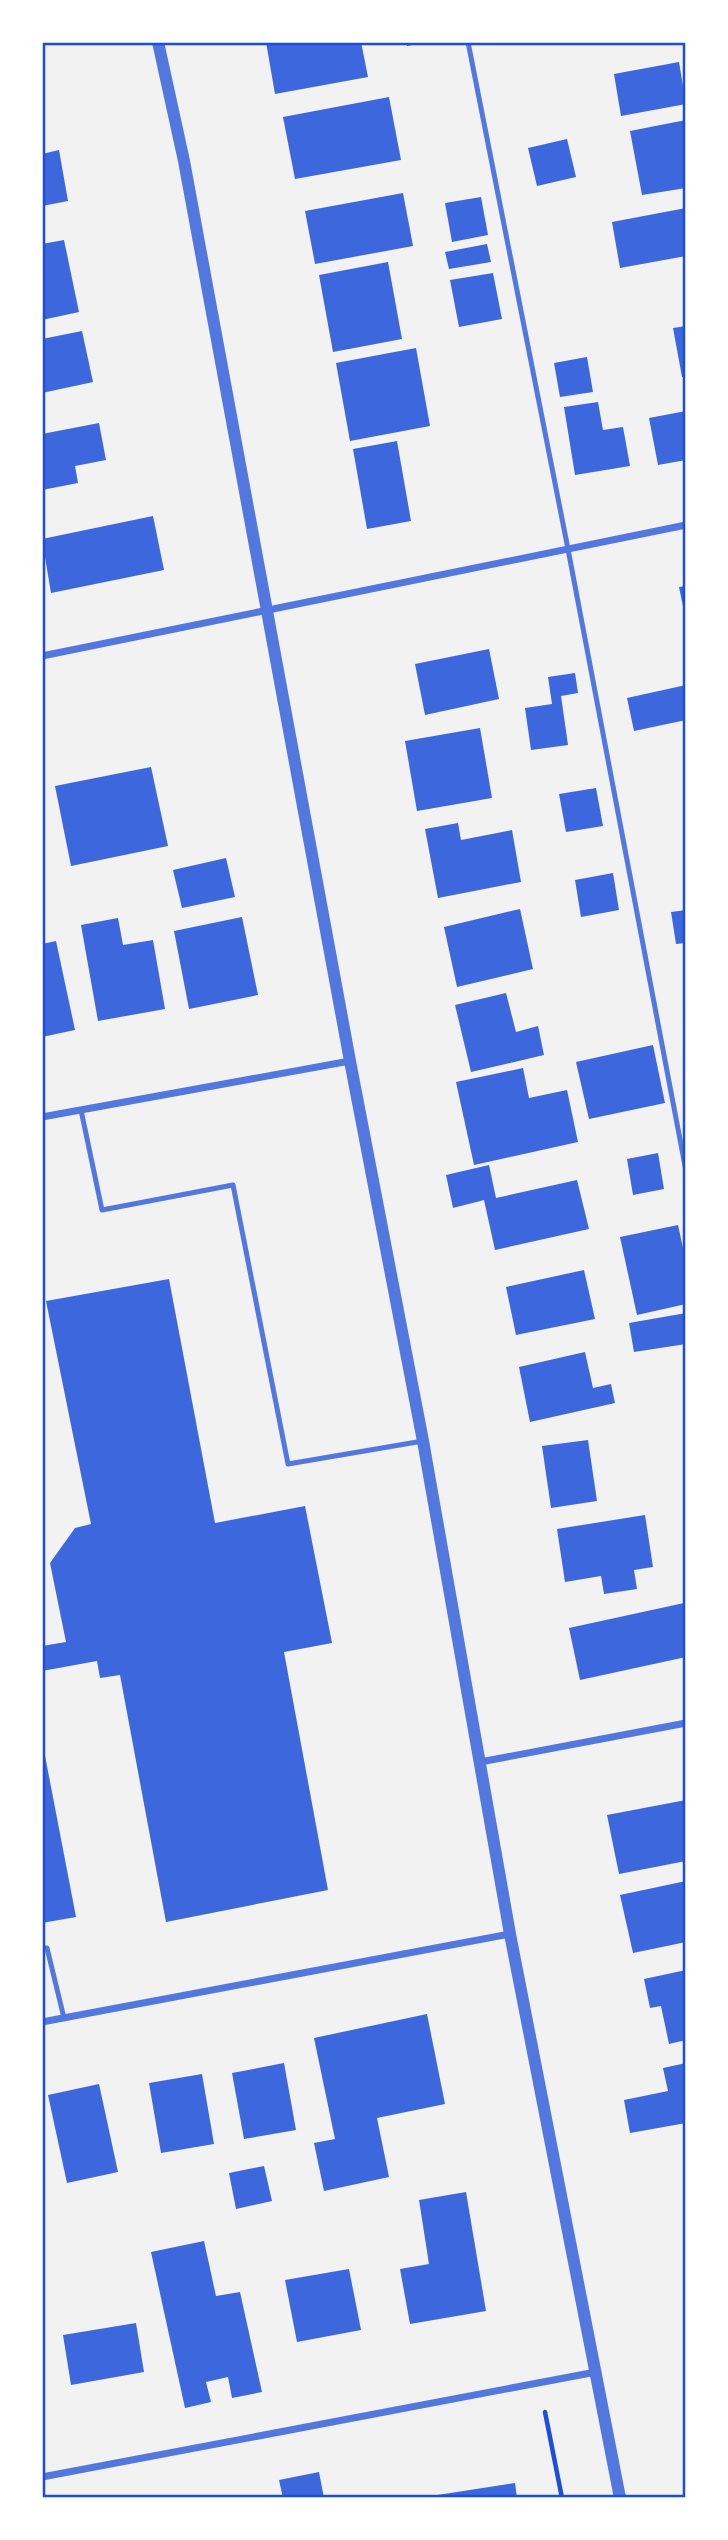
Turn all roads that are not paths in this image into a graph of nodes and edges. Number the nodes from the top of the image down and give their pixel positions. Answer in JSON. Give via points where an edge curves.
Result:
{"nodes":[{"id":1,"x":158,"y":42,"type":"edge"},
{"id":2,"x":468,"y":42,"type":"edge"},
{"id":3,"x":686,"y":526,"type":"edge"},
{"id":4,"x":568,"y":549,"type":"junction"},
{"id":5,"x":267,"y":609,"type":"junction"},
{"id":6,"x":42,"y":656,"type":"edge"},
{"id":7,"x":350,"y":1061,"type":"junction"},
{"id":8,"x":81,"y":1110,"type":"junction"},
{"id":9,"x":42,"y":1117,"type":"edge"},
{"id":10,"x":686,"y":1171,"type":"edge"},
{"id":11,"x":423,"y":1441,"type":"junction"},
{"id":12,"x":686,"y":1723,"type":"edge"},
{"id":13,"x":480,"y":1762,"type":"junction"},
{"id":14,"x":510,"y":1934,"type":"junction"},
{"id":15,"x":42,"y":1948,"type":"edge"},
{"id":16,"x":64,"y":2018,"type":"junction"},
{"id":17,"x":42,"y":2022,"type":"edge"},
{"id":18,"x":597,"y":2372,"type":"junction"},
{"id":19,"x":42,"y":2477,"type":"edge"},
{"id":20,"x":620,"y":2498,"type":"edge"}],
"edges":[{"from":1,"to":5,"type":"street"},
{"from":2,"to":4,"type":"lane"},
{"from":3,"to":4,"type":"street"},
{"from":4,"to":5,"type":"street"},
{"from":4,"to":10,"type":"lane"},
{"from":5,"to":6,"type":"street"},
{"from":5,"to":7,"type":"street"},
{"from":7,"to":8,"type":"street"},
{"from":7,"to":11,"type":"street"},
{"from":8,"to":9,"type":"street"},
{"from":8,"to":11,"type":"lane","via":[[102,1210],[233,1185],[288,1464]]},
{"from":11,"to":13,"type":"street"},
{"from":12,"to":13,"type":"street"},
{"from":13,"to":14,"type":"street"},
{"from":14,"to":16,"type":"street"},
{"from":14,"to":18,"type":"street"},
{"from":15,"to":16,"type":"lane","via":[[47,1948]]},
{"from":16,"to":17,"type":"street"},
{"from":18,"to":19,"type":"street"},
{"from":18,"to":20,"type":"street"}]}
